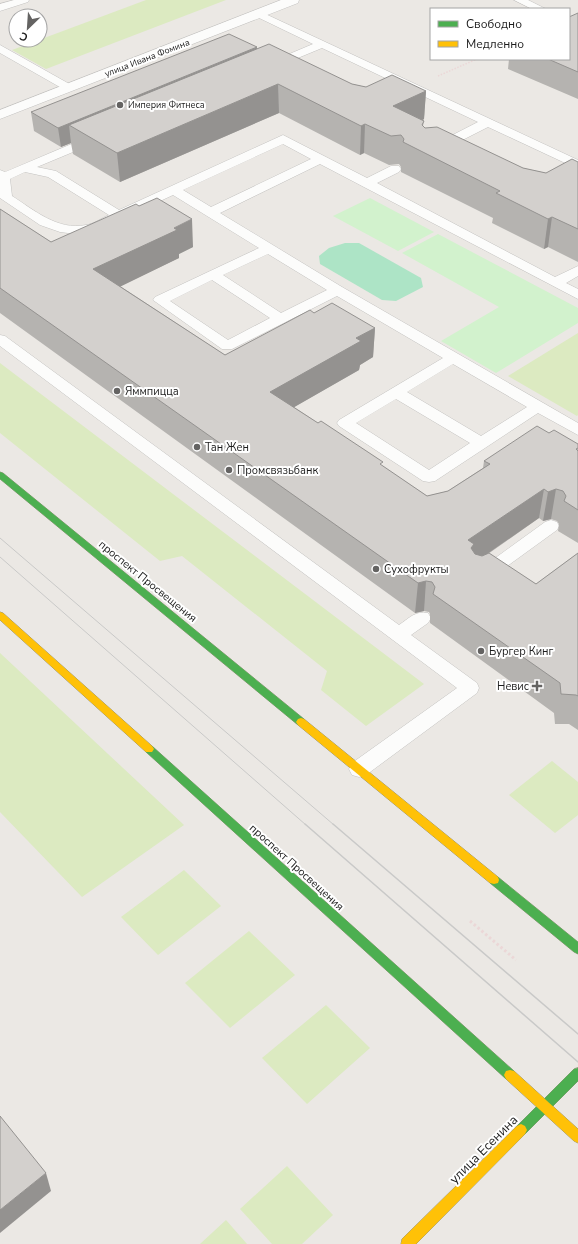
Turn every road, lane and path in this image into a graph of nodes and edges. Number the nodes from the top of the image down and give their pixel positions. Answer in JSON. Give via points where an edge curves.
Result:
{"nodes":[{"id":1,"x":24,"y":0,"type":"edge"},
{"id":2,"x":293,"y":0,"type":"edge"},
{"id":3,"x":519,"y":0,"type":"edge"},
{"id":4,"x":0,"y":8,"type":"edge"},
{"id":5,"x":539,"y":8,"type":"edge"},
{"id":6,"x":259,"y":14,"type":"junction"},
{"id":7,"x":323,"y":44,"type":"junction"},
{"id":8,"x":0,"y":48,"type":"edge"},
{"id":9,"x":262,"y":70,"type":"edge"},
{"id":10,"x":69,"y":88,"type":"junction"},
{"id":11,"x":0,"y":115,"type":"edge"},
{"id":12,"x":488,"y":122,"type":"junction"},
{"id":13,"x":101,"y":136,"type":"edge"},
{"id":14,"x":460,"y":136,"type":"junction"},
{"id":15,"x":472,"y":142,"type":"edge"},
{"id":16,"x":428,"y":152,"type":"edge"},
{"id":17,"x":320,"y":159,"type":"junction"},
{"id":18,"x":578,"y":165,"type":"edge"},
{"id":19,"x":22,"y":168,"type":"junction"},
{"id":20,"x":395,"y":169,"type":"dead end"},
{"id":21,"x":2,"y":176,"type":"edge"},
{"id":22,"x":366,"y":184,"type":"junction"},
{"id":23,"x":174,"y":190,"type":"junction"},
{"id":24,"x":212,"y":212,"type":"junction"},
{"id":25,"x":118,"y":215,"type":"junction"},
{"id":26,"x":269,"y":248,"type":"junction"},
{"id":27,"x":578,"y":270,"type":"edge"},
{"id":28,"x":213,"y":275,"type":"junction"},
{"id":29,"x":556,"y":283,"type":"junction"},
{"id":30,"x":337,"y":290,"type":"junction"},
{"id":31,"x":578,"y":295,"type":"edge"},
{"id":32,"x":281,"y":319,"type":"junction"},
{"id":33,"x":0,"y":339,"type":"edge"},
{"id":34,"x":454,"y":357,"type":"junction"},
{"id":35,"x":396,"y":392,"type":"junction"},
{"id":36,"x":537,"y":407,"type":"junction"},
{"id":37,"x":578,"y":430,"type":"edge"},
{"id":38,"x":481,"y":443,"type":"junction"},
{"id":39,"x":0,"y":475,"type":"edge"},
{"id":40,"x":551,"y":526,"type":"dead end"},
{"id":41,"x":478,"y":578,"type":"edge"},
{"id":42,"x":0,"y":615,"type":"edge"},
{"id":43,"x":422,"y":618,"type":"dead end"},
{"id":44,"x":398,"y":635,"type":"junction"},
{"id":45,"x":359,"y":769,"type":"junction"},
{"id":46,"x":470,"y":921,"type":"dead end"},
{"id":47,"x":578,"y":949,"type":"edge"},
{"id":48,"x":516,"y":960,"type":"dead end"},
{"id":49,"x":578,"y":1073,"type":"edge"},
{"id":50,"x":544,"y":1107,"type":"junction"},
{"id":51,"x":578,"y":1137,"type":"edge"},
{"id":52,"x":407,"y":1244,"type":"edge"}],
"edges":[{"from":1,"to":4,"type":"lane"},
{"from":2,"to":6,"type":"street","name":"улица Ивана Фомина"},
{"from":3,"to":5,"type":"lane"},
{"from":6,"to":7,"type":"lane"},
{"from":6,"to":10,"type":"street","name":"улица Ивана Фомина"},
{"from":7,"to":9,"type":"lane"},
{"from":7,"to":12,"type":"lane"},
{"from":8,"to":10,"type":"lane"},
{"from":10,"to":11,"type":"street","name":"улица Ивана Фомина"},
{"from":12,"to":14,"type":"lane"},
{"from":12,"to":18,"type":"lane"},
{"from":13,"to":19,"type":"lane"},
{"from":14,"to":15,"type":"lane"},
{"from":14,"to":16,"type":"lane"},
{"from":17,"to":22,"type":"lane"},
{"from":17,"to":23,"type":"lane","via":[[283,139]]},
{"from":17,"to":24,"type":"lane"},
{"from":19,"to":21,"type":"lane"},
{"from":19,"to":25,"type":"lane","via":[[52,174]]},
{"from":20,"to":22,"type":"lane"},
{"from":21,"to":25,"type":"lane","via":[[6,197],[53,227],[72,231],[89,228]]},
{"from":22,"to":29,"type":"lane"},
{"from":23,"to":24,"type":"lane"},
{"from":23,"to":25,"type":"lane"},
{"from":24,"to":26,"type":"lane"},
{"from":26,"to":28,"type":"lane"},
{"from":26,"to":30,"type":"lane"},
{"from":27,"to":29,"type":"lane"},
{"from":28,"to":32,"type":"lane"},
{"from":28,"to":32,"type":"lane","via":[[160,300],[227,346]]},
{"from":29,"to":31,"type":"lane"},
{"from":30,"to":32,"type":"lane"},
{"from":30,"to":34,"type":"lane"},
{"from":33,"to":44,"type":"lane"},
{"from":34,"to":35,"type":"lane"},
{"from":34,"to":36,"type":"lane"},
{"from":35,"to":38,"type":"lane"},
{"from":35,"to":38,"type":"lane","via":[[344,423],[429,477]]},
{"from":36,"to":37,"type":"lane"},
{"from":36,"to":38,"type":"lane"},
{"from":39,"to":45,"type":"main road","name":"проспект Просвещения"},
{"from":40,"to":41,"type":"lane"},
{"from":42,"to":50,"type":"main road","name":"проспект Просвещения"},
{"from":43,"to":44,"type":"lane"},
{"from":44,"to":45,"type":"lane","via":[[470,688]]},
{"from":45,"to":47,"type":"main road","name":"проспект Просвещения"},
{"from":46,"to":48,"type":"path"},
{"from":49,"to":50,"type":"main road","name":"улица Есенина"},
{"from":50,"to":51,"type":"main road","name":"проспект Просвещения"},
{"from":50,"to":52,"type":"main road","name":"улица Есенина"}]}
